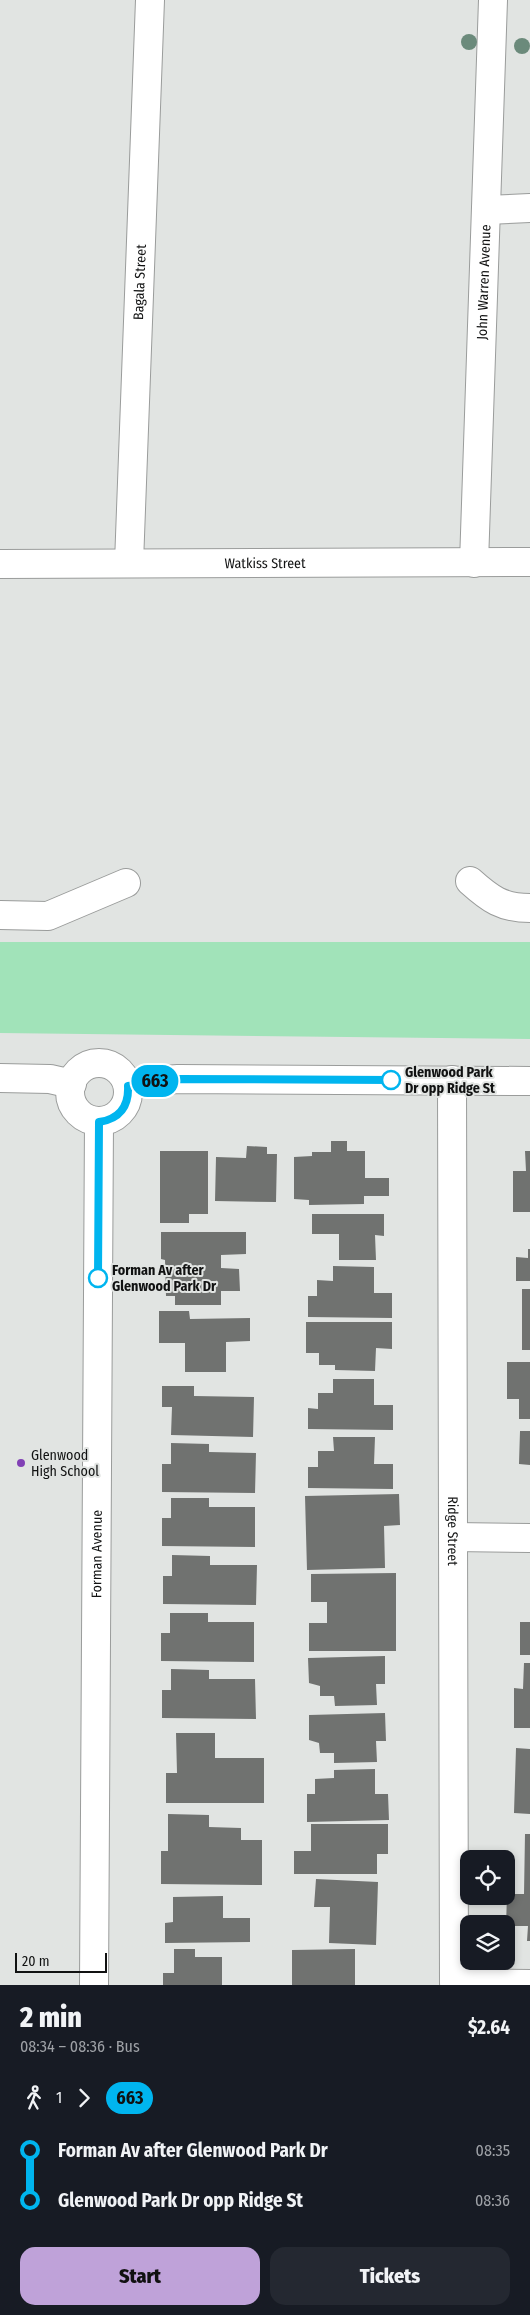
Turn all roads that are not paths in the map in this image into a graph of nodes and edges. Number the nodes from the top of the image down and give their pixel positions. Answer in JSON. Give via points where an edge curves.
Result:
{"nodes":[{"id":1,"x":150,"y":0,"type":"edge"},
{"id":2,"x":493,"y":0,"type":"edge"},
{"id":3,"x":530,"y":208,"type":"edge"},
{"id":4,"x":486,"y":210,"type":"junction"},
{"id":5,"x":530,"y":562,"type":"edge"},
{"id":6,"x":129,"y":563,"type":"junction"},
{"id":7,"x":474,"y":563,"type":"junction"},
{"id":8,"x":0,"y":564,"type":"edge"},
{"id":9,"x":470,"y":881,"type":"dead end"},
{"id":10,"x":126,"y":883,"type":"dead end"},
{"id":11,"x":530,"y":908,"type":"edge"},
{"id":12,"x":0,"y":915,"type":"edge"},
{"id":13,"x":0,"y":1078,"type":"edge"},
{"id":14,"x":452,"y":1080,"type":"junction"},
{"id":15,"x":530,"y":1080,"type":"edge"},
{"id":16,"x":72,"y":1084,"type":"junction"},
{"id":17,"x":128,"y":1086,"type":"junction"},
{"id":18,"x":99,"y":1122,"type":"junction"},
{"id":19,"x":453,"y":1537,"type":"junction"},
{"id":20,"x":530,"y":1538,"type":"edge"},
{"id":21,"x":530,"y":1984,"type":"edge"},
{"id":22,"x":94,"y":1985,"type":"edge"}],
"edges":[{"from":1,"to":6,"type":"street","name":"Bagala Street"},
{"from":2,"to":4,"type":"street","name":"John Warren Avenue"},
{"from":3,"to":4,"type":"street"},
{"from":4,"to":7,"type":"street","name":"John Warren Avenue"},
{"from":5,"to":7,"type":"street","name":"Watkiss Street"},
{"from":6,"to":7,"type":"street","name":"Watkiss Street"},
{"from":6,"to":8,"type":"street","name":"Watkiss Street"},
{"from":9,"to":11,"type":"street","via":[[490,899],[513,908]]},
{"from":10,"to":12,"type":"street","via":[[48,916]]},
{"from":13,"to":16,"type":"street","via":[[50,1079]]},
{"from":14,"to":15,"type":"street"},
{"from":14,"to":17,"type":"street","via":[[178,1079]]},
{"from":14,"to":19,"type":"street","name":"Ridge Street"},
{"from":16,"to":17,"type":"street","via":[[82,1068],[100,1063],[118,1069]]},
{"from":16,"to":18,"type":"street","via":[[70,1093],[76,1110]]},
{"from":17,"to":18,"type":"street","via":[[127,1103],[122,1111],[108,1121]]},
{"from":18,"to":22,"type":"street","name":"Forman Avenue"},
{"from":19,"to":20,"type":"street"},
{"from":19,"to":21,"type":"street","name":"Ridge Street","via":[[454,1983]]}]}
